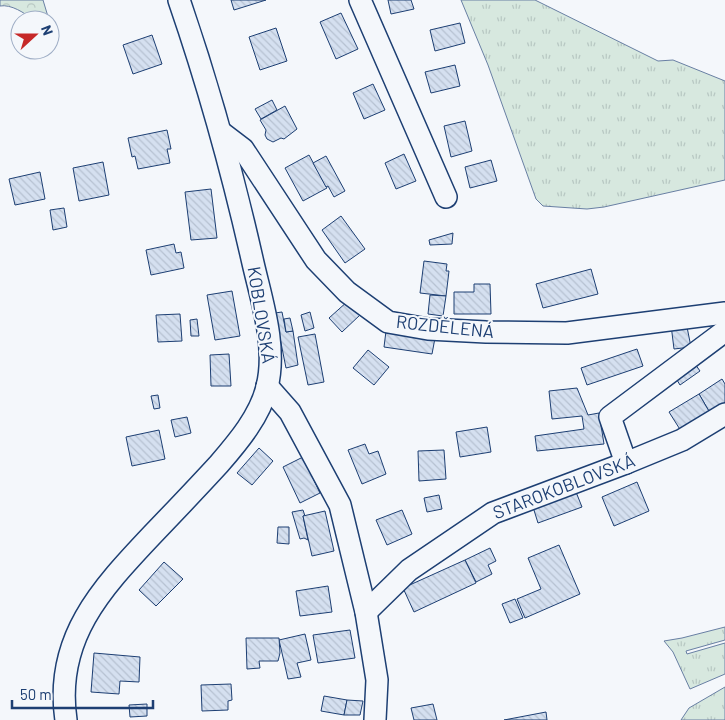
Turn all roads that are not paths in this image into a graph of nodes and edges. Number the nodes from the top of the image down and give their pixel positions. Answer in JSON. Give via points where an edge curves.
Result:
{"nodes":[{"id":1,"x":179,"y":0,"type":"edge"},
{"id":2,"x":360,"y":0,"type":"edge"},
{"id":3,"x":222,"y":133,"type":"junction"},
{"id":4,"x":446,"y":197,"type":"dead end"},
{"id":5,"x":725,"y":313,"type":"edge"},
{"id":6,"x":725,"y":330,"type":"edge"},
{"id":7,"x":268,"y":386,"type":"junction"},
{"id":8,"x":725,"y":414,"type":"edge"},
{"id":9,"x":626,"y":463,"type":"junction"},
{"id":10,"x":366,"y":612,"type":"junction"},
{"id":11,"x":66,"y":720,"type":"edge"},
{"id":12,"x":375,"y":720,"type":"edge"}],
"edges":[{"from":1,"to":3,"type":"street","name":"KOBLOVSKÁ"},
{"from":2,"to":4,"type":"street"},
{"from":3,"to":5,"type":"street","name":"ROZDĚLENÁ","via":[[243,149],[316,260],[347,292],[388,322],[438,330],[567,333]]},
{"from":3,"to":7,"type":"street","name":"KOBLOVSKÁ","via":[[264,312],[270,359]]},
{"from":6,"to":9,"type":"street","via":[[610,417]]},
{"from":7,"to":10,"type":"street","via":[[290,412],[340,505]]},
{"from":7,"to":11,"type":"street","name":"KOBLOVSKÁ","via":[[257,412],[235,445],[109,582],[85,616],[73,643],[66,672]]},
{"from":8,"to":9,"type":"street","name":"STAROKOBLOVSKÁ","via":[[682,440]]},
{"from":9,"to":10,"type":"street","name":"STAROKOBLOVSKÁ","via":[[493,513],[409,570]]},
{"from":10,"to":12,"type":"street","via":[[377,680]]}]}
